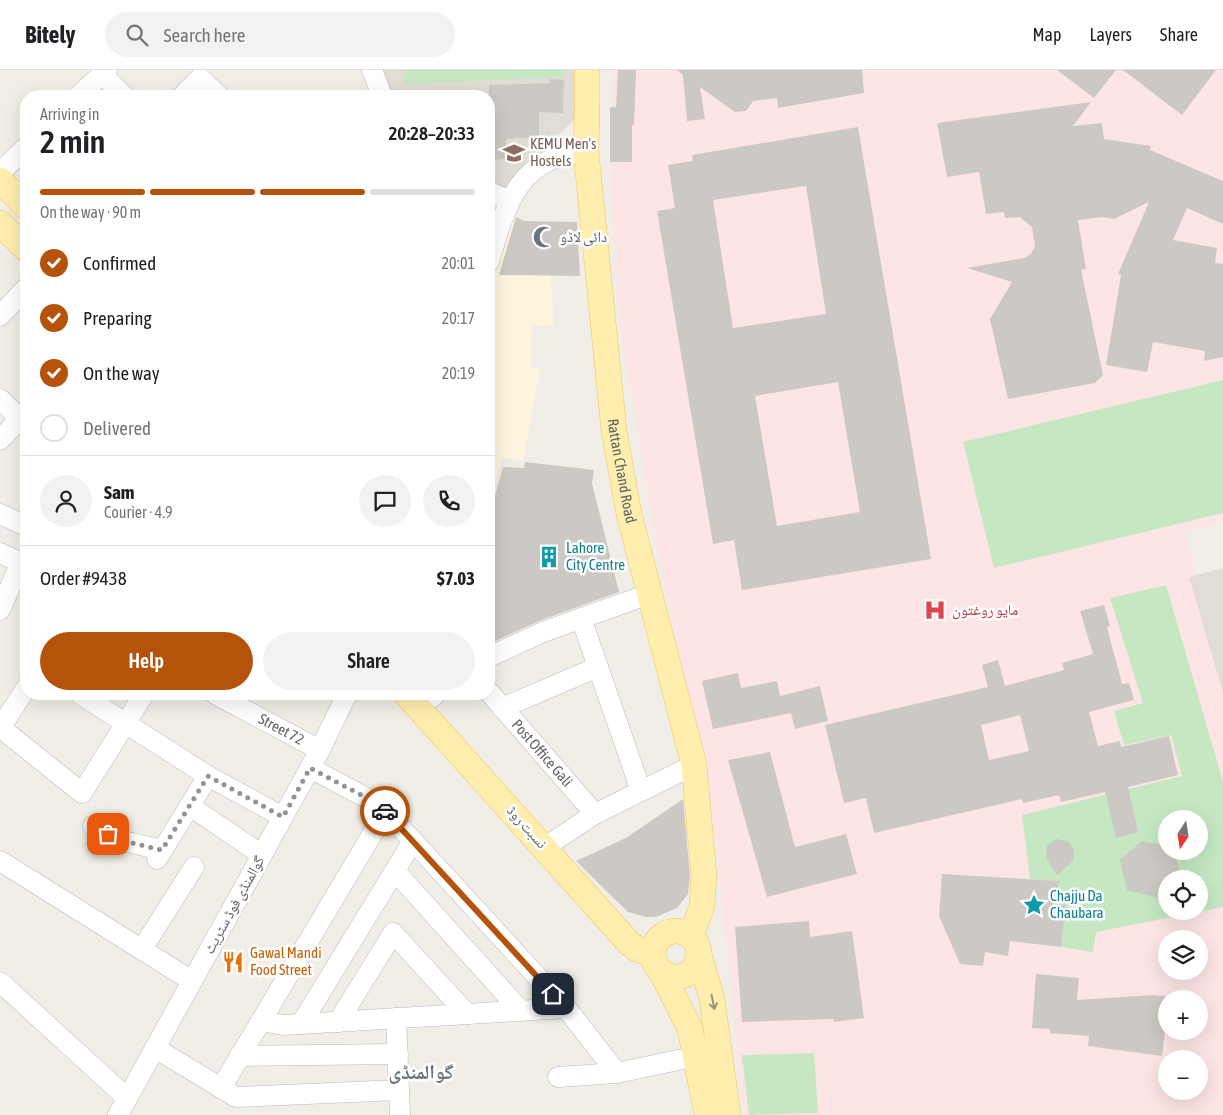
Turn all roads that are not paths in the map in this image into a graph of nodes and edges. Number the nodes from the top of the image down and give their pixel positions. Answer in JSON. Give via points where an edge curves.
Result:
{"nodes":[{"id":1,"x":372,"y":70,"type":"edge"},
{"id":2,"x":587,"y":70,"type":"edge"},
{"id":3,"x":104,"y":72,"type":"edge"},
{"id":4,"x":84,"y":90,"type":"edge"},
{"id":5,"x":119,"y":90,"type":"edge"},
{"id":6,"x":188,"y":90,"type":"edge"},
{"id":7,"x":212,"y":90,"type":"edge"},
{"id":8,"x":380,"y":90,"type":"edge"},
{"id":9,"x":586,"y":152,"type":"junction"},
{"id":10,"x":20,"y":153,"type":"edge"},
{"id":11,"x":0,"y":173,"type":"edge"},
{"id":12,"x":0,"y":180,"type":"edge"},
{"id":13,"x":495,"y":194,"type":"edge"},
{"id":14,"x":509,"y":200,"type":"junction"},
{"id":15,"x":20,"y":201,"type":"edge"},
{"id":16,"x":0,"y":223,"type":"edge"},
{"id":17,"x":20,"y":243,"type":"edge"},
{"id":18,"x":495,"y":243,"type":"edge"},
{"id":19,"x":20,"y":294,"type":"edge"},
{"id":20,"x":0,"y":316,"type":"edge"},
{"id":21,"x":0,"y":399,"type":"edge"},
{"id":22,"x":20,"y":416,"type":"edge"},
{"id":23,"x":20,"y":422,"type":"edge"},
{"id":24,"x":0,"y":440,"type":"edge"},
{"id":25,"x":0,"y":514,"type":"edge"},
{"id":26,"x":20,"y":523,"type":"edge"},
{"id":27,"x":0,"y":553,"type":"edge"},
{"id":28,"x":20,"y":563,"type":"edge"},
{"id":29,"x":20,"y":570,"type":"edge"},
{"id":30,"x":649,"y":594,"type":"junction"},
{"id":31,"x":0,"y":610,"type":"edge"},
{"id":32,"x":581,"y":618,"type":"junction"},
{"id":33,"x":495,"y":654,"type":"edge"},
{"id":34,"x":598,"y":667,"type":"junction"},
{"id":35,"x":20,"y":696,"type":"edge"},
{"id":36,"x":495,"y":699,"type":"edge"},
{"id":37,"x":90,"y":700,"type":"edge"},
{"id":38,"x":140,"y":700,"type":"edge"},
{"id":39,"x":225,"y":700,"type":"edge"},
{"id":40,"x":343,"y":700,"type":"edge"},
{"id":41,"x":422,"y":700,"type":"edge"},
{"id":42,"x":502,"y":708,"type":"junction"},
{"id":43,"x":3,"y":720,"type":"edge"},
{"id":44,"x":126,"y":723,"type":"junction"},
{"id":45,"x":320,"y":750,"type":"junction"},
{"id":46,"x":694,"y":765,"type":"junction"},
{"id":47,"x":310,"y":768,"type":"junction"},
{"id":48,"x":208,"y":776,"type":"junction"},
{"id":49,"x":641,"y":791,"type":"junction"},
{"id":50,"x":190,"y":806,"type":"junction"},
{"id":51,"x":386,"y":811,"type":"junction"},
{"id":52,"x":595,"y":814,"type":"junction"},
{"id":53,"x":283,"y":817,"type":"junction"},
{"id":54,"x":93,"y":826,"type":"dead end"},
{"id":55,"x":413,"y":841,"type":"junction"},
{"id":56,"x":545,"y":847,"type":"junction"},
{"id":57,"x":262,"y":854,"type":"junction"},
{"id":58,"x":0,"y":861,"type":"edge"},
{"id":59,"x":194,"y":867,"type":"dead end"},
{"id":60,"x":395,"y":871,"type":"junction"},
{"id":61,"x":695,"y":946,"type":"junction"},
{"id":62,"x":142,"y":949,"type":"junction"},
{"id":63,"x":657,"y":964,"type":"junction"},
{"id":64,"x":192,"y":981,"type":"junction"},
{"id":65,"x":0,"y":982,"type":"edge"},
{"id":66,"x":566,"y":1008,"type":"junction"},
{"id":67,"x":522,"y":1010,"type":"junction"},
{"id":68,"x":467,"y":1014,"type":"junction"},
{"id":69,"x":396,"y":1018,"type":"junction"},
{"id":70,"x":261,"y":1021,"type":"junction"},
{"id":71,"x":338,"y":1022,"type":"junction"},
{"id":72,"x":301,"y":1024,"type":"junction"},
{"id":73,"x":155,"y":1048,"type":"junction"},
{"id":74,"x":398,"y":1054,"type":"junction"},
{"id":75,"x":240,"y":1056,"type":"junction"},
{"id":76,"x":697,"y":1056,"type":"junction"},
{"id":77,"x":617,"y":1073,"type":"junction"},
{"id":78,"x":558,"y":1077,"type":"dead end"},
{"id":79,"x":221,"y":1088,"type":"junction"},
{"id":80,"x":399,"y":1090,"type":"junction"},
{"id":81,"x":122,"y":1106,"type":"edge"},
{"id":82,"x":400,"y":1115,"type":"edge"},
{"id":83,"x":707,"y":1115,"type":"edge"},
{"id":84,"x":728,"y":1115,"type":"edge"}],
"edges":[{"from":1,"to":8,"type":"street"},
{"from":2,"to":9,"type":"main road","name":"Rattan Chand Road"},
{"from":3,"to":4,"type":"street"},
{"from":3,"to":5,"type":"street"},
{"from":6,"to":7,"type":"street","via":[[200,78]]},
{"from":9,"to":14,"type":"street","via":[[546,161],[524,179]]},
{"from":9,"to":30,"type":"main road","name":"Rattan Chand Road","via":[[614,431],[629,514]]},
{"from":10,"to":11,"type":"street"},
{"from":12,"to":15,"type":"main road"},
{"from":13,"to":14,"type":"street"},
{"from":14,"to":18,"type":"street"},
{"from":16,"to":17,"type":"main road"},
{"from":19,"to":20,"type":"street"},
{"from":21,"to":22,"type":"street"},
{"from":23,"to":24,"type":"street"},
{"from":25,"to":26,"type":"street"},
{"from":27,"to":28,"type":"street"},
{"from":29,"to":31,"type":"street"},
{"from":30,"to":32,"type":"street"},
{"from":30,"to":46,"type":"main road","name":"Rattan Chand Road"},
{"from":32,"to":33,"type":"street"},
{"from":32,"to":34,"type":"street"},
{"from":34,"to":42,"type":"street"},
{"from":34,"to":49,"type":"street"},
{"from":35,"to":43,"type":"street"},
{"from":36,"to":42,"type":"street","name":"Post Office Gali"},
{"from":37,"to":44,"type":"street"},
{"from":38,"to":44,"type":"street"},
{"from":39,"to":45,"type":"street","name":"Street 72"},
{"from":40,"to":45,"type":"street","name":"گوالمنڈی فوڈ سٹریٹ"},
{"from":41,"to":56,"type":"main road","name":"نسبت روڈ"},
{"from":42,"to":52,"type":"street","name":"Post Office Gali"},
{"from":43,"to":44,"type":"street","via":[[82,794]]},
{"from":44,"to":48,"type":"street"},
{"from":45,"to":47,"type":"street","name":"گوالمنڈی فوڈ سٹریٹ"},
{"from":46,"to":49,"type":"street"},
{"from":46,"to":61,"type":"main road","name":"Rattan Chand Road","via":[[704,876]]},
{"from":47,"to":51,"type":"street"},
{"from":47,"to":53,"type":"street","name":"گوالمنڈی فوڈ سٹریٹ"},
{"from":48,"to":50,"type":"street"},
{"from":48,"to":53,"type":"street"},
{"from":49,"to":52,"type":"street"},
{"from":50,"to":54,"type":"street","via":[[160,854]]},
{"from":50,"to":57,"type":"street"},
{"from":51,"to":55,"type":"street"},
{"from":51,"to":70,"type":"street"},
{"from":52,"to":56,"type":"street"},
{"from":53,"to":57,"type":"street","name":"گوالمنڈی فوڈ سٹریٹ"},
{"from":55,"to":60,"type":"street"},
{"from":55,"to":66,"type":"street"},
{"from":56,"to":63,"type":"main road","name":"نسبت روڈ","via":[[629,943]]},
{"from":57,"to":64,"type":"street","name":"گوالمنڈی فوڈ سٹریٹ"},
{"from":58,"to":62,"type":"street"},
{"from":59,"to":62,"type":"street"},
{"from":60,"to":67,"type":"street"},
{"from":60,"to":72,"type":"street"},
{"from":61,"to":63,"type":"main road","via":[[698,962],[690,974],[676,978]]},
{"from":61,"to":63,"type":"main road","via":[[679,931],[666,933],[656,942]]},
{"from":61,"to":84,"type":"main road","one_way":true,"via":[[712,999]]},
{"from":62,"to":64,"type":"street"},
{"from":63,"to":76,"type":"main road","via":[[682,1010]]},
{"from":64,"to":73,"type":"street","name":"گوالمنڈی فوڈ سٹریٹ"},
{"from":65,"to":81,"type":"street"},
{"from":66,"to":67,"type":"street"},
{"from":66,"to":77,"type":"street"},
{"from":67,"to":68,"type":"street"},
{"from":68,"to":69,"type":"street"},
{"from":68,"to":71,"type":"street","via":[[393,933]]},
{"from":69,"to":71,"type":"street"},
{"from":69,"to":74,"type":"street"},
{"from":70,"to":72,"type":"street"},
{"from":70,"to":75,"type":"street"},
{"from":71,"to":72,"type":"street"},
{"from":73,"to":79,"type":"street"},
{"from":73,"to":81,"type":"street","name":"گوالمنڈی فوڈ سٹریٹ"},
{"from":74,"to":75,"type":"street"},
{"from":74,"to":80,"type":"street"},
{"from":75,"to":79,"type":"street"},
{"from":76,"to":77,"type":"street"},
{"from":76,"to":83,"type":"main road"},
{"from":77,"to":78,"type":"street"},
{"from":79,"to":80,"type":"street","via":[[236,1097]]},
{"from":80,"to":82,"type":"street"}]}
